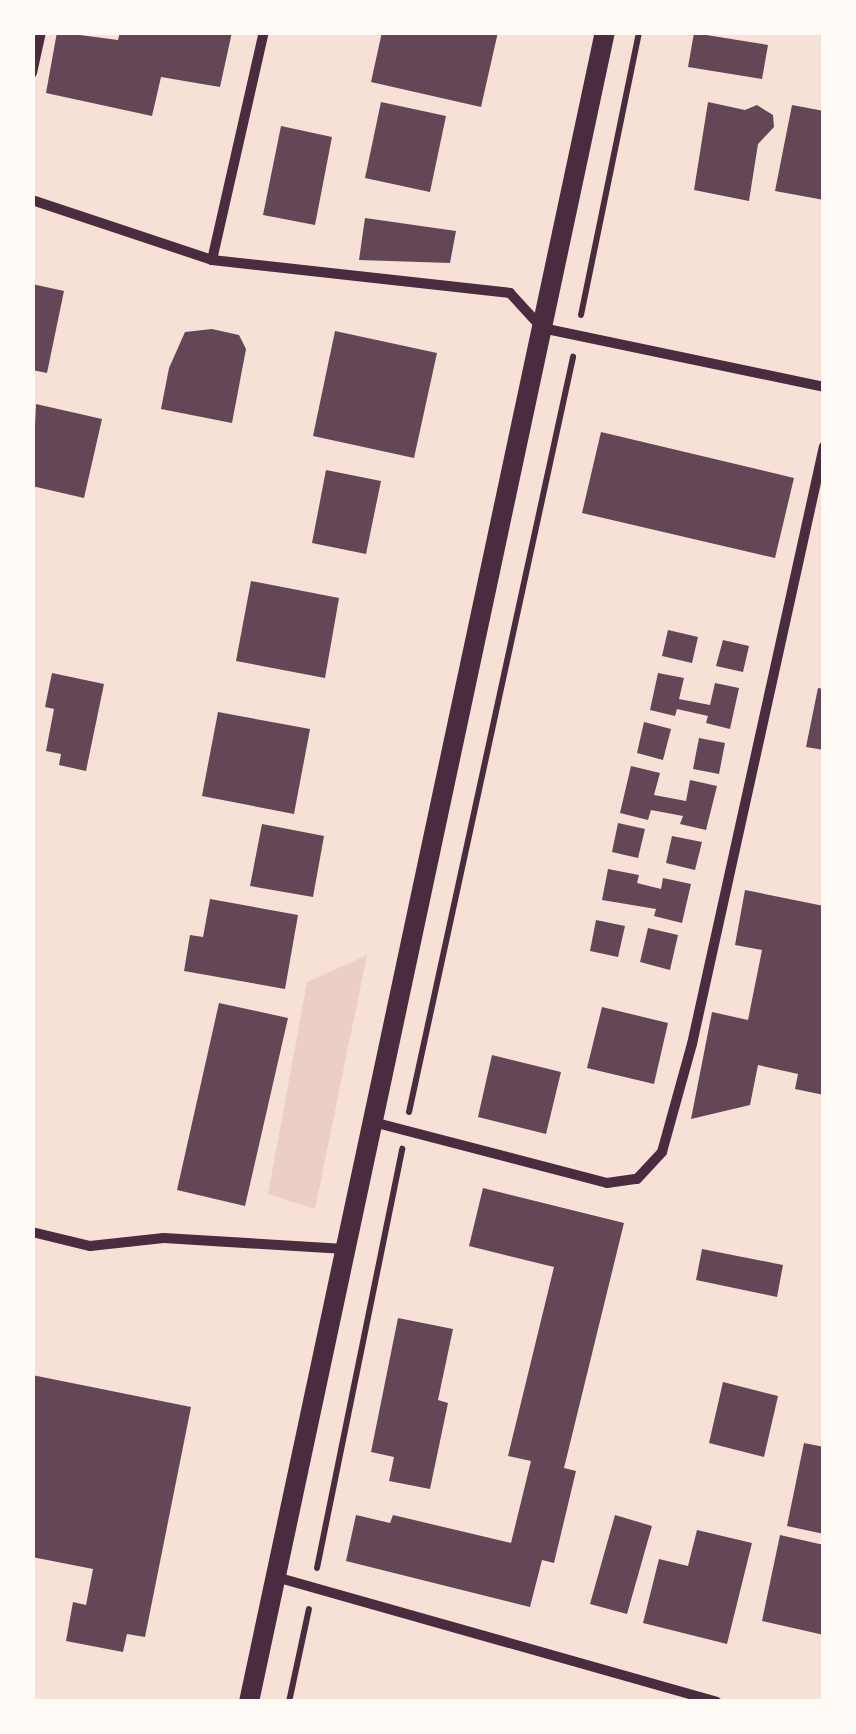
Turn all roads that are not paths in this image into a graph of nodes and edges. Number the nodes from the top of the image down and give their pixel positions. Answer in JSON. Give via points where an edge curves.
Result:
{"nodes":[{"id":1,"x":40,"y":32,"type":"edge"},
{"id":2,"x":264,"y":32,"type":"edge"},
{"id":3,"x":606,"y":32,"type":"edge"},
{"id":4,"x":32,"y":74,"type":"edge"},
{"id":5,"x":32,"y":200,"type":"edge"},
{"id":6,"x":212,"y":260,"type":"junction"},
{"id":7,"x":542,"y":328,"type":"junction"},
{"id":8,"x":824,"y":388,"type":"edge"},
{"id":9,"x":824,"y":446,"type":"edge"},
{"id":10,"x":373,"y":1122,"type":"junction"},
{"id":11,"x":32,"y":1232,"type":"edge"},
{"id":12,"x":346,"y":1249,"type":"junction"},
{"id":13,"x":276,"y":1577,"type":"junction"},
{"id":14,"x":249,"y":1702,"type":"edge"},
{"id":15,"x":717,"y":1702,"type":"edge"}],
"edges":[{"from":1,"to":4,"type":"street"},
{"from":2,"to":6,"type":"street"},
{"from":3,"to":7,"type":"main road"},
{"from":5,"to":6,"type":"street"},
{"from":6,"to":7,"type":"street","via":[[510,293]]},
{"from":7,"to":8,"type":"street"},
{"from":7,"to":10,"type":"main road"},
{"from":9,"to":10,"type":"street","via":[[692,1044],[662,1152],[636,1179],[607,1183]]},
{"from":10,"to":12,"type":"main road"},
{"from":11,"to":12,"type":"street","via":[[90,1246],[164,1238]]},
{"from":12,"to":13,"type":"main road"},
{"from":13,"to":14,"type":"main road"},
{"from":13,"to":15,"type":"street"}]}
